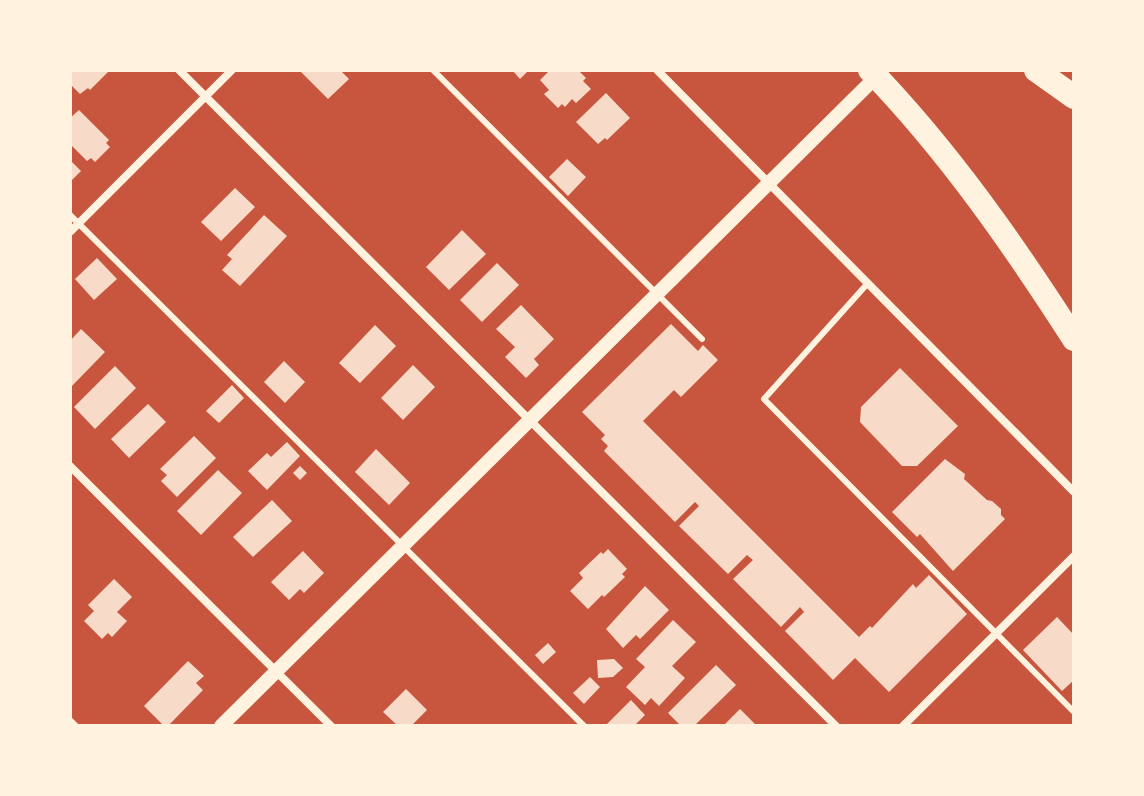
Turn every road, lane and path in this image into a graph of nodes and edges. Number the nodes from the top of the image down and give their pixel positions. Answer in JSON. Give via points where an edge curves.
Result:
{"nodes":[{"id":1,"x":179,"y":70,"type":"edge"},
{"id":2,"x":232,"y":70,"type":"edge"},
{"id":3,"x":433,"y":70,"type":"edge"},
{"id":4,"x":657,"y":70,"type":"edge"},
{"id":5,"x":870,"y":70,"type":"edge"},
{"id":6,"x":883,"y":70,"type":"edge"},
{"id":7,"x":1045,"y":76,"type":"edge"},
{"id":8,"x":205,"y":96,"type":"junction"},
{"id":9,"x":1074,"y":97,"type":"edge"},
{"id":10,"x":1074,"y":106,"type":"edge"},
{"id":11,"x":770,"y":183,"type":"junction"},
{"id":12,"x":70,"y":215,"type":"edge"},
{"id":13,"x":79,"y":224,"type":"junction"},
{"id":14,"x":70,"y":232,"type":"edge"},
{"id":15,"x":868,"y":283,"type":"junction"},
{"id":16,"x":657,"y":294,"type":"junction"},
{"id":17,"x":702,"y":339,"type":"dead end"},
{"id":18,"x":1074,"y":339,"type":"edge"},
{"id":19,"x":529,"y":422,"type":"junction"},
{"id":20,"x":70,"y":466,"type":"edge"},
{"id":21,"x":1074,"y":492,"type":"edge"},
{"id":22,"x":403,"y":546,"type":"junction"},
{"id":23,"x":1074,"y":556,"type":"edge"},
{"id":24,"x":995,"y":633,"type":"junction"},
{"id":25,"x":276,"y":672,"type":"junction"},
{"id":26,"x":1074,"y":712,"type":"edge"},
{"id":27,"x":70,"y":720,"type":"edge"},
{"id":28,"x":76,"y":726,"type":"edge"},
{"id":29,"x":221,"y":726,"type":"edge"},
{"id":30,"x":331,"y":726,"type":"edge"},
{"id":31,"x":584,"y":726,"type":"edge"},
{"id":32,"x":836,"y":726,"type":"edge"},
{"id":33,"x":903,"y":726,"type":"edge"}],
"edges":[{"from":1,"to":8,"type":"street"},
{"from":2,"to":8,"type":"street"},
{"from":3,"to":16,"type":"lane"},
{"from":4,"to":11,"type":"street"},
{"from":5,"to":18,"type":"highway","via":[[920,124],[1018,252]]},
{"from":6,"to":11,"type":"street"},
{"from":7,"to":9,"type":"highway"},
{"from":7,"to":10,"type":"highway"},
{"from":8,"to":13,"type":"street"},
{"from":8,"to":19,"type":"street"},
{"from":11,"to":15,"type":"street"},
{"from":11,"to":16,"type":"street"},
{"from":12,"to":13,"type":"lane"},
{"from":13,"to":14,"type":"street"},
{"from":13,"to":22,"type":"lane"},
{"from":15,"to":21,"type":"street"},
{"from":15,"to":24,"type":"lane","via":[[764,399]]},
{"from":16,"to":17,"type":"lane"},
{"from":16,"to":19,"type":"street"},
{"from":19,"to":22,"type":"street"},
{"from":19,"to":32,"type":"street"},
{"from":20,"to":25,"type":"street"},
{"from":22,"to":25,"type":"street"},
{"from":22,"to":31,"type":"lane"},
{"from":23,"to":24,"type":"street"},
{"from":24,"to":26,"type":"lane"},
{"from":24,"to":33,"type":"street"},
{"from":25,"to":29,"type":"street"},
{"from":25,"to":30,"type":"street"},
{"from":27,"to":28,"type":"lane"}]}
